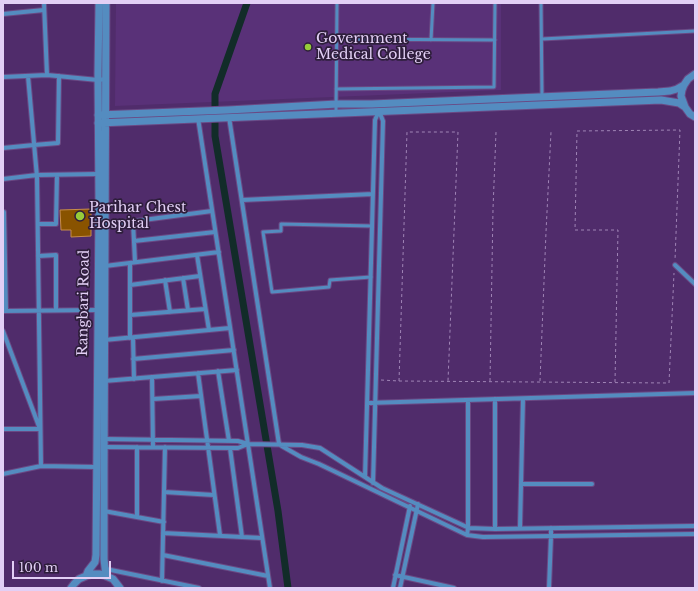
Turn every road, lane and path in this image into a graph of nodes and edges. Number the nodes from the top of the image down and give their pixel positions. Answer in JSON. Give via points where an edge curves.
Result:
{"nodes":[{"id":1,"x":44,"y":3,"type":"edge"},
{"id":2,"x":99,"y":3,"type":"edge"},
{"id":3,"x":106,"y":3,"type":"edge"},
{"id":4,"x":337,"y":3,"type":"edge"},
{"id":5,"x":433,"y":3,"type":"edge"},
{"id":6,"x":495,"y":3,"type":"edge"},
{"id":7,"x":541,"y":3,"type":"edge"},
{"id":8,"x":44,"y":10,"type":"junction"},
{"id":9,"x":3,"y":14,"type":"edge"},
{"id":10,"x":695,"y":31,"type":"edge"},
{"id":11,"x":337,"y":39,"type":"junction"},
{"id":12,"x":542,"y":39,"type":"junction"},
{"id":13,"x":432,"y":40,"type":"junction"},
{"id":14,"x":495,"y":40,"type":"junction"},
{"id":15,"x":694,"y":74,"type":"edge"},
{"id":16,"x":47,"y":75,"type":"junction"},
{"id":17,"x":28,"y":76,"type":"junction"},
{"id":18,"x":59,"y":76,"type":"junction"},
{"id":19,"x":3,"y":77,"type":"edge"},
{"id":20,"x":106,"y":79,"type":"junction"},
{"id":21,"x":98,"y":80,"type":"junction"},
{"id":22,"x":684,"y":85,"type":"junction"},
{"id":23,"x":336,"y":89,"type":"junction"},
{"id":24,"x":542,"y":97,"type":"junction"},
{"id":25,"x":336,"y":104,"type":"junction"},
{"id":26,"x":685,"y":107,"type":"junction"},
{"id":27,"x":379,"y":111,"type":"junction"},
{"id":28,"x":336,"y":113,"type":"junction"},
{"id":29,"x":226,"y":114,"type":"junction"},
{"id":30,"x":199,"y":115,"type":"junction"},
{"id":31,"x":695,"y":117,"type":"edge"},
{"id":32,"x":102,"y":119,"type":"junction"},
{"id":33,"x":496,"y":132,"type":"dead end"},
{"id":34,"x":551,"y":132,"type":"dead end"},
{"id":35,"x":34,"y":144,"type":"junction"},
{"id":36,"x":3,"y":148,"type":"edge"},
{"id":37,"x":57,"y":174,"type":"junction"},
{"id":38,"x":98,"y":174,"type":"junction"},
{"id":39,"x":37,"y":175,"type":"junction"},
{"id":40,"x":3,"y":179,"type":"edge"},
{"id":41,"x":373,"y":194,"type":"junction"},
{"id":42,"x":242,"y":200,"type":"junction"},
{"id":43,"x":212,"y":211,"type":"junction"},
{"id":44,"x":3,"y":212,"type":"edge"},
{"id":45,"x":133,"y":222,"type":"junction"},
{"id":46,"x":38,"y":224,"type":"junction"},
{"id":47,"x":105,"y":226,"type":"junction"},
{"id":48,"x":372,"y":226,"type":"junction"},
{"id":49,"x":215,"y":232,"type":"junction"},
{"id":50,"x":4,"y":239,"type":"edge"},
{"id":51,"x":134,"y":241,"type":"junction"},
{"id":52,"x":218,"y":252,"type":"junction"},
{"id":53,"x":197,"y":255,"type":"junction"},
{"id":54,"x":38,"y":256,"type":"junction"},
{"id":55,"x":132,"y":263,"type":"junction"},
{"id":56,"x":371,"y":264,"type":"junction"},
{"id":57,"x":379,"y":264,"type":"junction"},
{"id":58,"x":675,"y":265,"type":"junction"},
{"id":59,"x":105,"y":266,"type":"junction"},
{"id":60,"x":200,"y":276,"type":"junction"},
{"id":61,"x":371,"y":277,"type":"junction"},
{"id":62,"x":183,"y":278,"type":"junction"},
{"id":63,"x":166,"y":280,"type":"junction"},
{"id":64,"x":695,"y":284,"type":"edge"},
{"id":65,"x":130,"y":285,"type":"junction"},
{"id":66,"x":206,"y":309,"type":"junction"},
{"id":67,"x":56,"y":310,"type":"junction"},
{"id":68,"x":101,"y":310,"type":"junction"},
{"id":69,"x":188,"y":310,"type":"junction"},
{"id":70,"x":5,"y":311,"type":"edge"},
{"id":71,"x":39,"y":311,"type":"junction"},
{"id":72,"x":170,"y":312,"type":"junction"},
{"id":73,"x":130,"y":315,"type":"junction"},
{"id":74,"x":230,"y":328,"type":"junction"},
{"id":75,"x":209,"y":330,"type":"junction"},
{"id":76,"x":3,"y":331,"type":"edge"},
{"id":77,"x":132,"y":338,"type":"junction"},
{"id":78,"x":104,"y":340,"type":"junction"},
{"id":79,"x":234,"y":350,"type":"junction"},
{"id":80,"x":133,"y":359,"type":"junction"},
{"id":81,"x":237,"y":370,"type":"junction"},
{"id":82,"x":218,"y":371,"type":"junction"},
{"id":83,"x":198,"y":373,"type":"junction"},
{"id":84,"x":152,"y":377,"type":"junction"},
{"id":85,"x":134,"y":378,"type":"junction"},
{"id":86,"x":376,"y":380,"type":"junction"},
{"id":87,"x":104,"y":381,"type":"junction"},
{"id":88,"x":399,"y":381,"type":"junction"},
{"id":89,"x":448,"y":382,"type":"junction"},
{"id":90,"x":490,"y":382,"type":"junction"},
{"id":91,"x":540,"y":382,"type":"junction"},
{"id":92,"x":615,"y":382,"type":"junction"},
{"id":93,"x":695,"y":393,"type":"edge"},
{"id":94,"x":201,"y":396,"type":"junction"},
{"id":95,"x":153,"y":399,"type":"junction"},
{"id":96,"x":495,"y":399,"type":"junction"},
{"id":97,"x":523,"y":399,"type":"junction"},
{"id":98,"x":468,"y":400,"type":"junction"},
{"id":99,"x":367,"y":403,"type":"junction"},
{"id":100,"x":376,"y":403,"type":"junction"},
{"id":101,"x":4,"y":427,"type":"edge"},
{"id":102,"x":40,"y":429,"type":"junction"},
{"id":103,"x":104,"y":439,"type":"junction"},
{"id":104,"x":153,"y":440,"type":"junction"},
{"id":105,"x":207,"y":441,"type":"junction"},
{"id":106,"x":229,"y":441,"type":"junction"},
{"id":107,"x":248,"y":444,"type":"junction"},
{"id":108,"x":279,"y":444,"type":"junction"},
{"id":109,"x":104,"y":447,"type":"junction"},
{"id":110,"x":137,"y":447,"type":"junction"},
{"id":111,"x":153,"y":447,"type":"junction"},
{"id":112,"x":166,"y":447,"type":"junction"},
{"id":113,"x":208,"y":448,"type":"junction"},
{"id":114,"x":230,"y":448,"type":"junction"},
{"id":115,"x":41,"y":466,"type":"junction"},
{"id":116,"x":96,"y":468,"type":"junction"},
{"id":117,"x":3,"y":474,"type":"edge"},
{"id":118,"x":365,"y":477,"type":"junction"},
{"id":119,"x":373,"y":483,"type":"junction"},
{"id":120,"x":521,"y":484,"type":"junction"},
{"id":121,"x":592,"y":484,"type":"dead end"},
{"id":122,"x":164,"y":492,"type":"junction"},
{"id":123,"x":214,"y":495,"type":"junction"},
{"id":124,"x":411,"y":501,"type":"junction"},
{"id":125,"x":418,"y":504,"type":"junction"},
{"id":126,"x":409,"y":508,"type":"junction"},
{"id":127,"x":104,"y":511,"type":"junction"},
{"id":128,"x":416,"y":511,"type":"junction"},
{"id":129,"x":137,"y":517,"type":"junction"},
{"id":130,"x":164,"y":522,"type":"junction"},
{"id":131,"x":695,"y":526,"type":"edge"},
{"id":132,"x":468,"y":528,"type":"junction"},
{"id":133,"x":520,"y":528,"type":"junction"},
{"id":134,"x":551,"y":528,"type":"junction"},
{"id":135,"x":495,"y":529,"type":"junction"},
{"id":136,"x":164,"y":533,"type":"junction"},
{"id":137,"x":695,"y":534,"type":"edge"},
{"id":138,"x":467,"y":535,"type":"junction"},
{"id":139,"x":220,"y":536,"type":"junction"},
{"id":140,"x":551,"y":536,"type":"junction"},
{"id":141,"x":242,"y":537,"type":"junction"},
{"id":142,"x":262,"y":538,"type":"junction"},
{"id":143,"x":163,"y":555,"type":"junction"},
{"id":144,"x":106,"y":573,"type":"junction"},
{"id":145,"x":396,"y":575,"type":"junction"},
{"id":146,"x":86,"y":576,"type":"junction"},
{"id":147,"x":268,"y":576,"type":"junction"},
{"id":148,"x":402,"y":577,"type":"junction"},
{"id":149,"x":162,"y":581,"type":"junction"},
{"id":150,"x":71,"y":588,"type":"edge"},
{"id":151,"x":120,"y":588,"type":"edge"},
{"id":152,"x":199,"y":588,"type":"edge"},
{"id":153,"x":270,"y":588,"type":"edge"},
{"id":154,"x":393,"y":588,"type":"edge"},
{"id":155,"x":400,"y":588,"type":"edge"},
{"id":156,"x":454,"y":588,"type":"edge"},
{"id":157,"x":549,"y":588,"type":"edge"}],
"edges":[{"from":1,"to":8,"type":"street"},
{"from":2,"to":21,"type":"street","name":"Rangbari Road"},
{"from":3,"to":20,"type":"street","name":"Rangbari Road"},
{"from":4,"to":11,"type":"lane"},
{"from":5,"to":13,"type":"lane"},
{"from":6,"to":14,"type":"lane"},
{"from":7,"to":12,"type":"lane"},
{"from":8,"to":9,"type":"street"},
{"from":8,"to":16,"type":"street"},
{"from":10,"to":12,"type":"lane"},
{"from":11,"to":13,"type":"lane"},
{"from":11,"to":23,"type":"lane"},
{"from":12,"to":24,"type":"lane"},
{"from":13,"to":14,"type":"lane"},
{"from":14,"to":23,"type":"lane","via":[[494,87]]},
{"from":15,"to":22,"type":"street"},
{"from":16,"to":17,"type":"street"},
{"from":16,"to":18,"type":"street"},
{"from":17,"to":19,"type":"street"},
{"from":17,"to":35,"type":"street"},
{"from":18,"to":21,"type":"street"},
{"from":18,"to":35,"type":"street","via":[[58,143]]},
{"from":20,"to":21,"type":"street"},
{"from":20,"to":32,"type":"street","name":"Rangbari Road"},
{"from":21,"to":32,"type":"street","name":"Rangbari Road"},
{"from":22,"to":24,"type":"street","via":[[670,91]]},
{"from":22,"to":26,"type":"street","via":[[681,96]]},
{"from":23,"to":25,"type":"lane"},
{"from":24,"to":25,"type":"street"},
{"from":25,"to":28,"type":"lane"},
{"from":25,"to":29,"type":"street"},
{"from":26,"to":27,"type":"street","via":[[679,103],[661,100]]},
{"from":26,"to":31,"type":"street"},
{"from":27,"to":28,"type":"street"},
{"from":27,"to":41,"type":"street","via":[[375,120]]},
{"from":27,"to":57,"type":"street","via":[[383,121]]},
{"from":28,"to":29,"type":"street"},
{"from":29,"to":30,"type":"street"},
{"from":29,"to":42,"type":"street"},
{"from":30,"to":32,"type":"street"},
{"from":30,"to":43,"type":"street"},
{"from":32,"to":38,"type":"street","name":"Rangbari Road"},
{"from":32,"to":47,"type":"street","name":"Rangbari Road"},
{"from":33,"to":90,"type":"path"},
{"from":34,"to":91,"type":"path"},
{"from":35,"to":36,"type":"street"},
{"from":35,"to":39,"type":"street"},
{"from":37,"to":38,"type":"street"},
{"from":37,"to":39,"type":"street"},
{"from":37,"to":46,"type":"street","via":[[56,224]]},
{"from":38,"to":68,"type":"street","name":"Rangbari Road"},
{"from":39,"to":40,"type":"street"},
{"from":39,"to":46,"type":"street"},
{"from":41,"to":42,"type":"street"},
{"from":41,"to":48,"type":"street"},
{"from":42,"to":108,"type":"street"},
{"from":43,"to":45,"type":"street"},
{"from":43,"to":49,"type":"street"},
{"from":44,"to":50,"type":"street"},
{"from":45,"to":47,"type":"street"},
{"from":45,"to":51,"type":"street"},
{"from":46,"to":54,"type":"street"},
{"from":47,"to":59,"type":"street","name":"Rangbari Road"},
{"from":48,"to":56,"type":"street"},
{"from":48,"to":61,"type":"lane","via":[[281,224],[281,231],[263,232],[272,292],[329,287],[330,280]]},
{"from":49,"to":51,"type":"street"},
{"from":49,"to":52,"type":"street"},
{"from":50,"to":70,"type":"street"},
{"from":51,"to":55,"type":"street"},
{"from":52,"to":53,"type":"street"},
{"from":52,"to":74,"type":"street"},
{"from":53,"to":55,"type":"street"},
{"from":53,"to":60,"type":"street"},
{"from":54,"to":67,"type":"street","via":[[56,256]]},
{"from":54,"to":71,"type":"street"},
{"from":55,"to":59,"type":"street"},
{"from":55,"to":65,"type":"street"},
{"from":56,"to":57,"type":"street"},
{"from":56,"to":61,"type":"street"},
{"from":57,"to":86,"type":"street"},
{"from":58,"to":64,"type":"street"},
{"from":58,"to":92,"type":"path","via":[[669,383]]},
{"from":58,"to":92,"type":"path","via":[[680,130],[577,131],[575,230],[618,230]]},
{"from":59,"to":68,"type":"street","name":"Rangbari Road"},
{"from":60,"to":62,"type":"street"},
{"from":60,"to":66,"type":"street"},
{"from":61,"to":99,"type":"street"},
{"from":62,"to":63,"type":"street"},
{"from":62,"to":69,"type":"street"},
{"from":63,"to":65,"type":"street"},
{"from":63,"to":72,"type":"street"},
{"from":65,"to":73,"type":"street"},
{"from":66,"to":69,"type":"street"},
{"from":66,"to":75,"type":"street"},
{"from":67,"to":68,"type":"street"},
{"from":67,"to":71,"type":"street"},
{"from":68,"to":78,"type":"street","name":"Rangbari Road"},
{"from":68,"to":116,"type":"street","name":"Rangbari Road"},
{"from":69,"to":72,"type":"street"},
{"from":70,"to":71,"type":"street"},
{"from":71,"to":102,"type":"street"},
{"from":72,"to":73,"type":"street"},
{"from":73,"to":77,"type":"street"},
{"from":74,"to":75,"type":"street"},
{"from":74,"to":79,"type":"street"},
{"from":75,"to":77,"type":"street"},
{"from":76,"to":102,"type":"street"},
{"from":77,"to":78,"type":"street"},
{"from":77,"to":80,"type":"street"},
{"from":78,"to":87,"type":"street","name":"Rangbari Road"},
{"from":79,"to":80,"type":"street"},
{"from":79,"to":81,"type":"street"},
{"from":80,"to":85,"type":"street"},
{"from":81,"to":82,"type":"street"},
{"from":81,"to":107,"type":"street"},
{"from":82,"to":83,"type":"street"},
{"from":82,"to":106,"type":"street"},
{"from":83,"to":84,"type":"street"},
{"from":83,"to":94,"type":"street"},
{"from":84,"to":85,"type":"street"},
{"from":84,"to":95,"type":"street"},
{"from":85,"to":87,"type":"street"},
{"from":86,"to":88,"type":"path"},
{"from":86,"to":100,"type":"street"},
{"from":87,"to":103,"type":"street","name":"Rangbari Road"},
{"from":88,"to":89,"type":"path"},
{"from":88,"to":89,"type":"path","via":[[407,132],[458,132]]},
{"from":89,"to":90,"type":"path"},
{"from":90,"to":91,"type":"path"},
{"from":91,"to":92,"type":"path"},
{"from":93,"to":97,"type":"street"},
{"from":94,"to":95,"type":"street"},
{"from":94,"to":105,"type":"street"},
{"from":95,"to":104,"type":"street"},
{"from":96,"to":97,"type":"street"},
{"from":96,"to":98,"type":"street"},
{"from":96,"to":135,"type":"street"},
{"from":97,"to":120,"type":"street"},
{"from":98,"to":100,"type":"street"},
{"from":98,"to":132,"type":"street"},
{"from":99,"to":100,"type":"street"},
{"from":99,"to":118,"type":"street"},
{"from":100,"to":119,"type":"street"},
{"from":101,"to":102,"type":"street"},
{"from":102,"to":115,"type":"street"},
{"from":103,"to":104,"type":"street"},
{"from":103,"to":109,"type":"street","name":"Rangbari Road"},
{"from":104,"to":105,"type":"street"},
{"from":104,"to":111,"type":"street"},
{"from":105,"to":106,"type":"street"},
{"from":105,"to":113,"type":"street"},
{"from":106,"to":107,"type":"street"},
{"from":107,"to":108,"type":"street"},
{"from":107,"to":114,"type":"street"},
{"from":107,"to":142,"type":"street"},
{"from":108,"to":118,"type":"street","via":[[320,448]]},
{"from":108,"to":126,"type":"street"},
{"from":109,"to":110,"type":"street"},
{"from":109,"to":127,"type":"street","name":"Rangbari Road"},
{"from":110,"to":111,"type":"street"},
{"from":110,"to":129,"type":"street"},
{"from":111,"to":112,"type":"street"},
{"from":112,"to":113,"type":"street"},
{"from":112,"to":122,"type":"street"},
{"from":113,"to":114,"type":"street"},
{"from":113,"to":123,"type":"street"},
{"from":114,"to":141,"type":"street"},
{"from":115,"to":116,"type":"street"},
{"from":115,"to":117,"type":"street"},
{"from":116,"to":146,"type":"street","name":"Rangbari Road","via":[[96,555],[95,562]]},
{"from":118,"to":119,"type":"street"},
{"from":119,"to":124,"type":"street"},
{"from":120,"to":121,"type":"street"},
{"from":120,"to":133,"type":"street"},
{"from":122,"to":123,"type":"street"},
{"from":122,"to":130,"type":"street"},
{"from":123,"to":139,"type":"street"},
{"from":124,"to":125,"type":"street"},
{"from":124,"to":126,"type":"street"},
{"from":125,"to":128,"type":"street"},
{"from":125,"to":132,"type":"street"},
{"from":126,"to":128,"type":"street"},
{"from":126,"to":145,"type":"street"},
{"from":127,"to":129,"type":"street"},
{"from":127,"to":144,"type":"street","name":"Rangbari Road"},
{"from":128,"to":138,"type":"street"},
{"from":128,"to":148,"type":"street"},
{"from":129,"to":130,"type":"street"},
{"from":130,"to":136,"type":"street"},
{"from":131,"to":134,"type":"street"},
{"from":132,"to":135,"type":"street"},
{"from":132,"to":138,"type":"street"},
{"from":133,"to":134,"type":"street"},
{"from":133,"to":135,"type":"street"},
{"from":134,"to":140,"type":"street"},
{"from":136,"to":139,"type":"street"},
{"from":136,"to":143,"type":"street"},
{"from":137,"to":140,"type":"street"},
{"from":138,"to":140,"type":"street"},
{"from":139,"to":141,"type":"street"},
{"from":140,"to":157,"type":"street"},
{"from":141,"to":142,"type":"street"},
{"from":142,"to":147,"type":"street"},
{"from":143,"to":147,"type":"street"},
{"from":143,"to":149,"type":"street"},
{"from":144,"to":146,"type":"street"},
{"from":144,"to":149,"type":"street"},
{"from":144,"to":151,"type":"street"},
{"from":145,"to":148,"type":"street"},
{"from":145,"to":154,"type":"street"},
{"from":146,"to":150,"type":"street","via":[[79,579]]},
{"from":147,"to":153,"type":"street"},
{"from":148,"to":155,"type":"street"},
{"from":148,"to":156,"type":"street"},
{"from":149,"to":152,"type":"street"}]}
